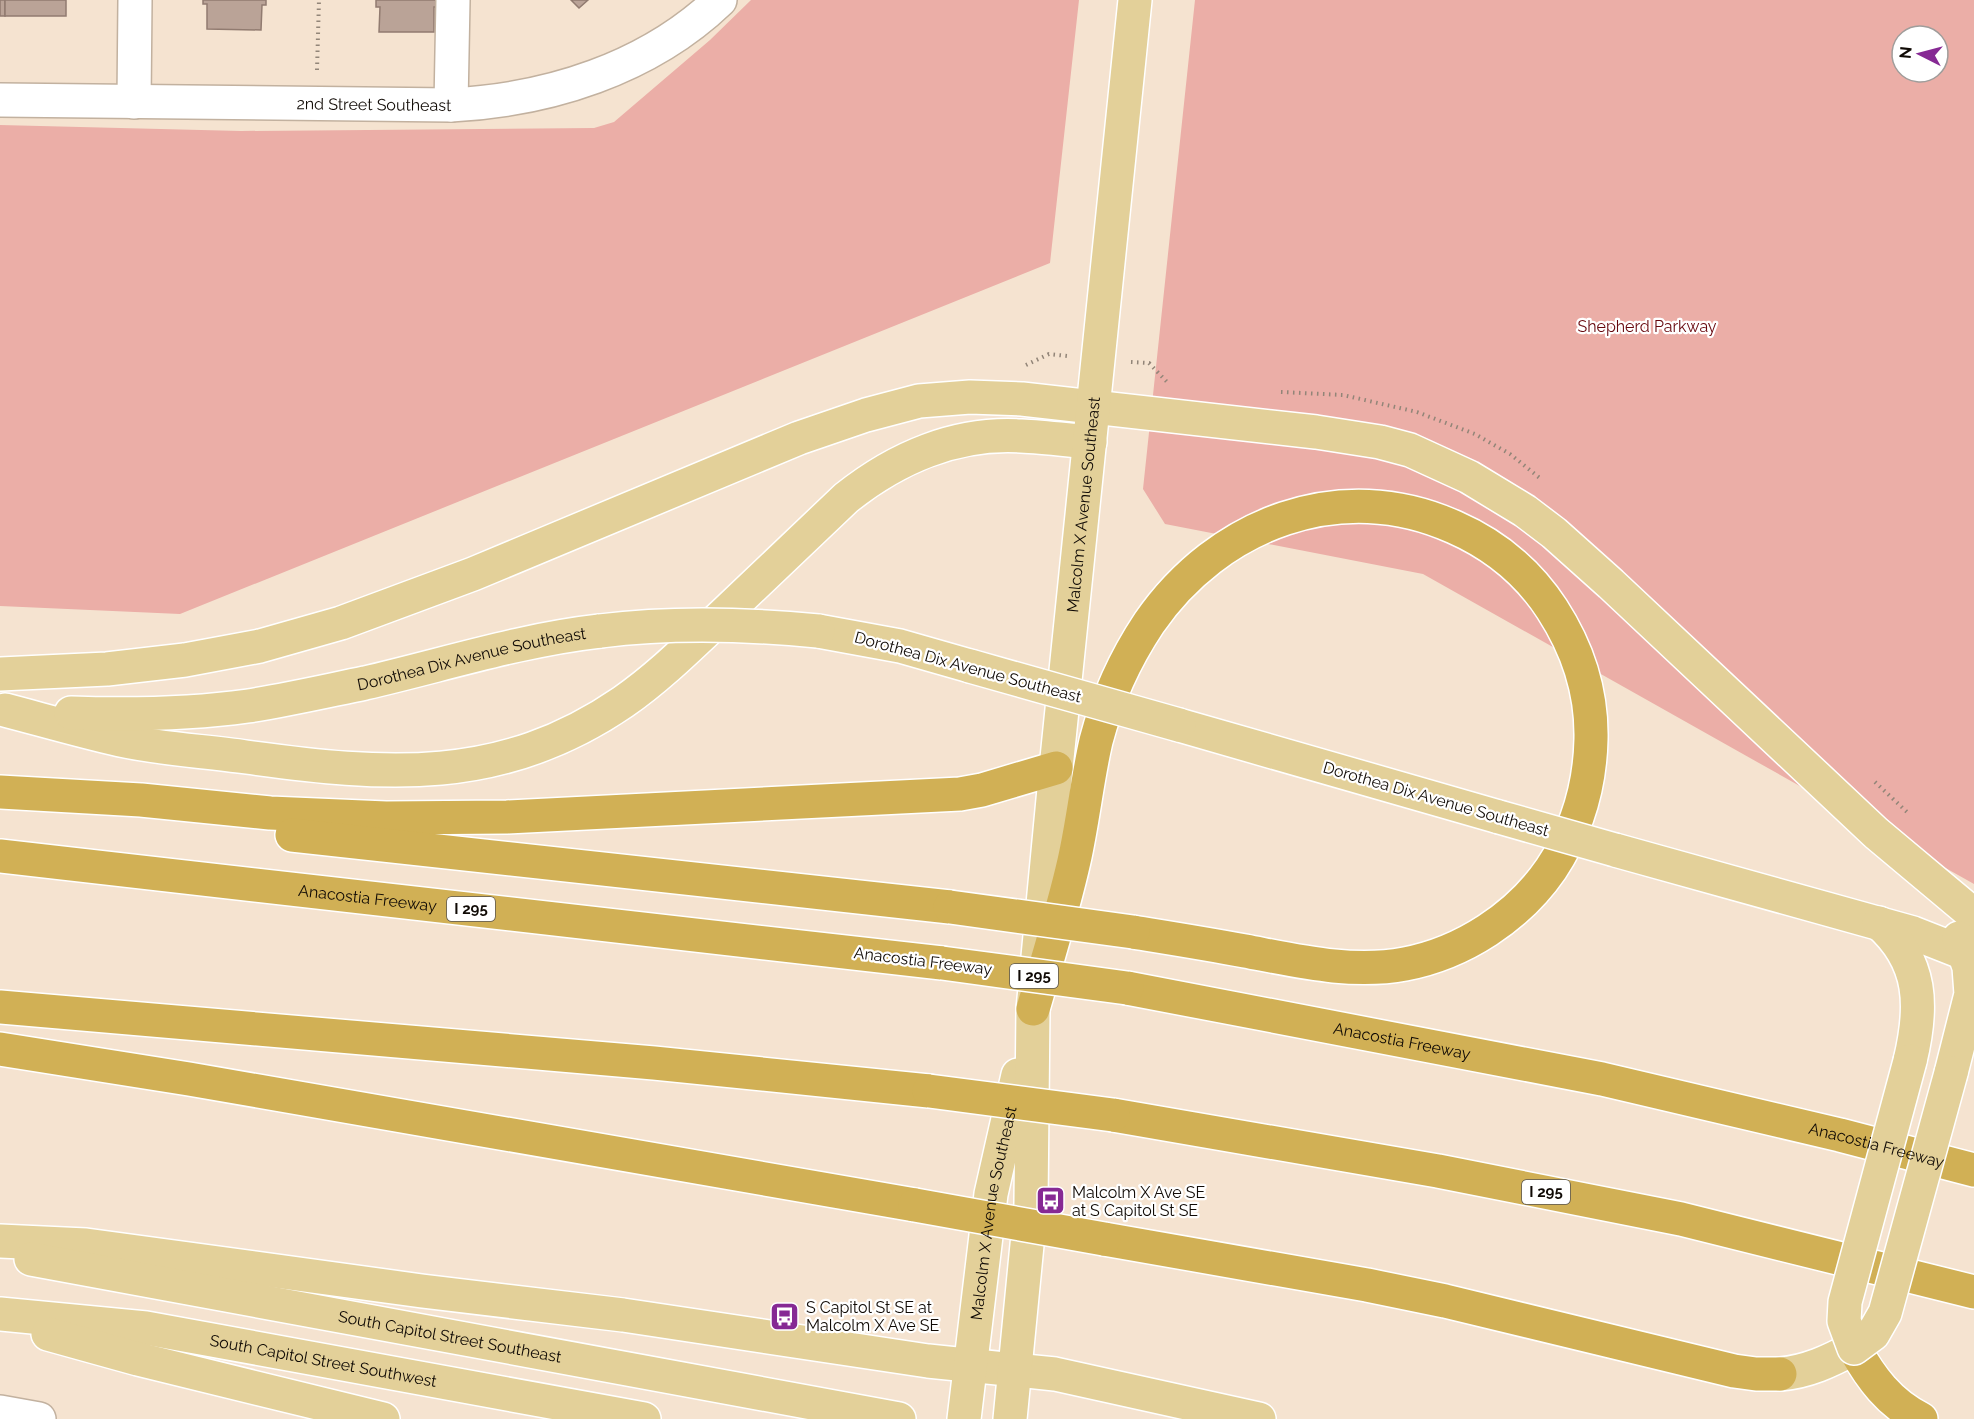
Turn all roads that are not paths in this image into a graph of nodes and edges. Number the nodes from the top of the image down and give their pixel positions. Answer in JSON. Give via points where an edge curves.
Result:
{"nodes":[{"id":1,"x":135,"y":0,"type":"edge"},
{"id":2,"x":453,"y":0,"type":"edge"},
{"id":3,"x":720,"y":0,"type":"edge"},
{"id":4,"x":1135,"y":0,"type":"edge"},
{"id":5,"x":0,"y":100,"type":"edge"},
{"id":6,"x":134,"y":102,"type":"junction"},
{"id":7,"x":451,"y":105,"type":"junction"},
{"id":8,"x":1094,"y":408,"type":"junction"},
{"id":9,"x":1090,"y":442,"type":"junction"},
{"id":10,"x":0,"y":674,"type":"edge"},
{"id":11,"x":3,"y":710,"type":"edge"},
{"id":12,"x":1056,"y":768,"type":"junction"},
{"id":13,"x":13,"y":793,"type":"edge"},
{"id":14,"x":1876,"y":833,"type":"junction"},
{"id":15,"x":0,"y":856,"type":"edge"},
{"id":16,"x":1974,"y":915,"type":"edge"},
{"id":17,"x":1879,"y":923,"type":"junction"},
{"id":18,"x":1970,"y":955,"type":"edge"},
{"id":19,"x":0,"y":1007,"type":"edge"},
{"id":20,"x":1033,"y":1009,"type":"junction"},
{"id":21,"x":0,"y":1049,"type":"edge"},
{"id":22,"x":1974,"y":1170,"type":"edge"},
{"id":23,"x":0,"y":1240,"type":"edge"},
{"id":24,"x":0,"y":1254,"type":"edge"},
{"id":25,"x":1974,"y":1292,"type":"edge"},
{"id":26,"x":0,"y":1314,"type":"edge"},
{"id":27,"x":0,"y":1320,"type":"edge"},
{"id":28,"x":1854,"y":1348,"type":"junction"},
{"id":29,"x":970,"y":1365,"type":"junction"},
{"id":30,"x":1015,"y":1369,"type":"junction"},
{"id":31,"x":1780,"y":1374,"type":"joint"},
{"id":32,"x":965,"y":1411,"type":"edge"},
{"id":33,"x":0,"y":1412,"type":"edge"},
{"id":34,"x":1010,"y":1415,"type":"edge"},
{"id":35,"x":39,"y":1419,"type":"edge"},
{"id":36,"x":383,"y":1419,"type":"edge"},
{"id":37,"x":644,"y":1419,"type":"edge"},
{"id":38,"x":899,"y":1419,"type":"edge"},
{"id":39,"x":1259,"y":1419,"type":"edge"},
{"id":40,"x":1921,"y":1419,"type":"edge"}],
"edges":[{"from":1,"to":6,"type":"street"},
{"from":2,"to":7,"type":"street"},
{"from":3,"to":7,"type":"street","name":"2nd Street Southeast","via":[[675,36],[590,78],[521,97]]},
{"from":4,"to":8,"type":"main road","name":"Malcolm X Avenue Southeast"},
{"from":5,"to":6,"type":"street","name":"2nd Street Southeast"},
{"from":6,"to":7,"type":"street","name":"2nd Street Southeast"},
{"from":8,"to":9,"type":"main road","name":"Malcolm X Avenue Southeast"},
{"from":8,"to":10,"type":"main road","via":[[979,397],[891,407],[799,438],[462,579],[341,624],[260,646],[185,660],[98,670]]},
{"from":8,"to":14,"type":"main road","via":[[1348,436],[1410,450],[1469,477],[1554,533]]},
{"from":9,"to":11,"type":"main road","via":[[1019,435],[981,437],[940,445],[890,467],[846,498],[681,654],[625,701],[549,743],[495,760],[413,771],[359,770],[122,740]]},
{"from":9,"to":12,"type":"main road","name":"Malcolm X Avenue Southeast"},
{"from":11,"to":17,"type":"main road","name":"Dorothea Dix Avenue Southeast","bridge":true,"via":[[113,714],[247,706],[539,640],[636,627],[746,625],[818,630],[900,646]]},
{"from":12,"to":13,"type":"highway","via":[[960,794],[497,817],[330,816]]},
{"from":12,"to":20,"type":"main road","name":"Malcolm X Avenue Southeast"},
{"from":13,"to":20,"type":"highway","bridge":true,"via":[[140,819],[950,907],[1133,932],[1302,963],[1377,968],[1440,954],[1482,934],[1545,878],[1573,832],[1591,752],[1590,702],[1575,650],[1530,580],[1511,561],[1467,532],[1418,513],[1370,506],[1320,509],[1271,524],[1202,565],[1148,626],[1112,692],[1096,740],[1074,861]]},
{"from":14,"to":16,"type":"main road"},
{"from":14,"to":18,"type":"main road","via":[[1933,899]]},
{"from":15,"to":22,"type":"highway","name":"Anacostia Freeway","number":"I 295","bridge":true,"via":[[942,963],[1126,988],[1602,1079]]},
{"from":17,"to":18,"type":"main road","name":"Dorothea Dix Avenue Southeast"},
{"from":17,"to":28,"type":"main road","bridge":true,"via":[[1892,935],[1908,961],[1917,992],[1918,1021],[1848,1284],[1844,1321]]},
{"from":18,"to":28,"type":"main road","bridge":true,"via":[[1971,994],[1885,1313],[1873,1334]]},
{"from":19,"to":25,"type":"highway","number":"I 295","bridge":true,"via":[[654,1063],[929,1091],[1113,1115],[1670,1216]]},
{"from":20,"to":29,"type":"main road","name":"Malcolm X Avenue Southeast","via":[[991,1194]]},
{"from":20,"to":30,"type":"main road","name":"Malcolm X Avenue Southeast","via":[[1031,1204]]},
{"from":21,"to":31,"type":"highway","bridge":true,"via":[[1367,1285],[1734,1371]]},
{"from":23,"to":29,"type":"main road","via":[[86,1245]]},
{"from":24,"to":38,"type":"main road","name":"South Capitol Street Southeast"},
{"from":26,"to":37,"type":"main road","name":"South Capitol Street Southwest","via":[[146,1328]]},
{"from":27,"to":36,"type":"main road","via":[[138,1359]]},
{"from":28,"to":31,"type":"main road","via":[[1806,1370]]},
{"from":28,"to":40,"type":"highway","via":[[1875,1383],[1904,1410]]},
{"from":29,"to":30,"type":"main road"},
{"from":29,"to":32,"type":"main road","name":"Malcolm X Avenue Southeast"},
{"from":30,"to":34,"type":"main road","name":"Malcolm X Avenue Southeast"},
{"from":30,"to":39,"type":"main road","via":[[1055,1374]]},
{"from":33,"to":35,"type":"street"}]}
